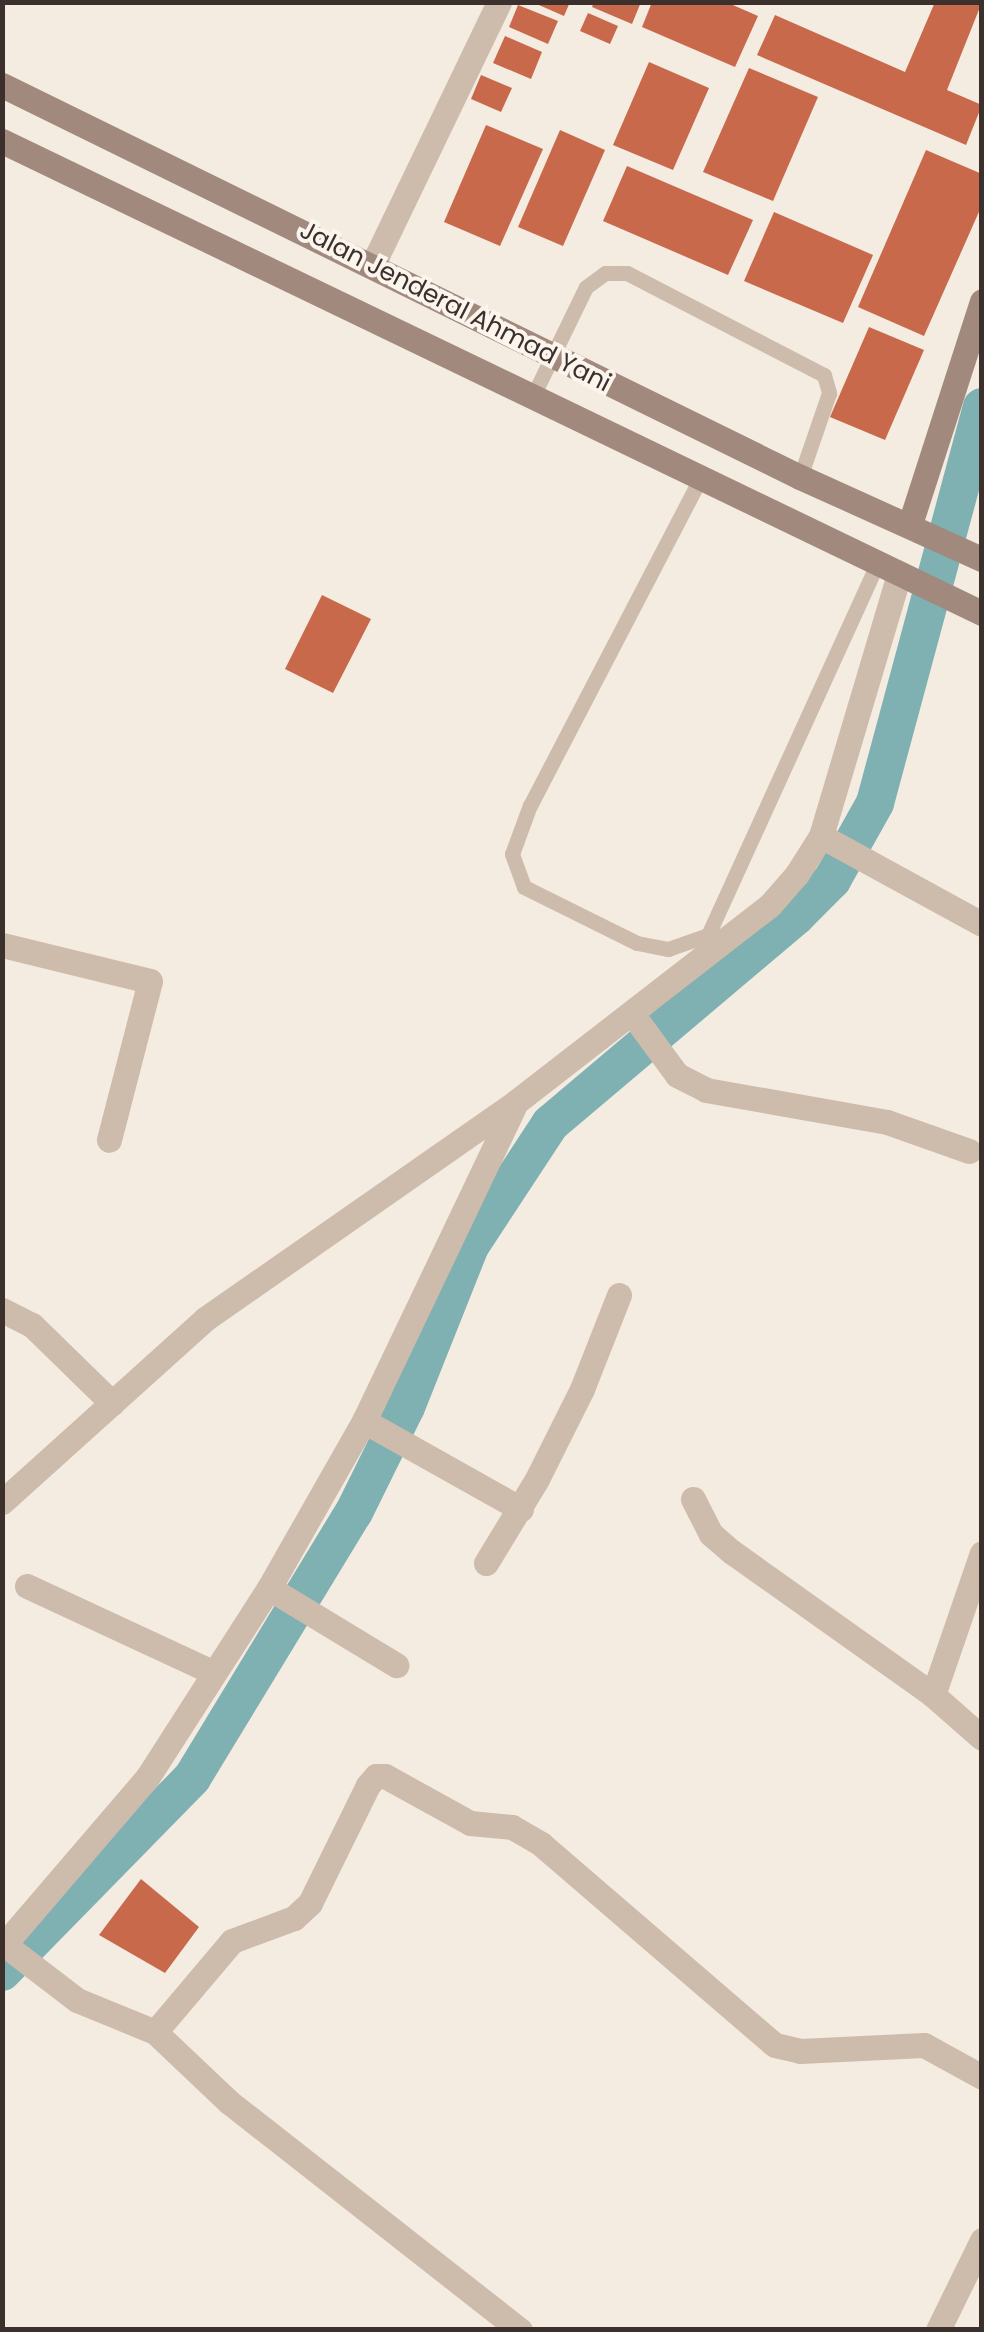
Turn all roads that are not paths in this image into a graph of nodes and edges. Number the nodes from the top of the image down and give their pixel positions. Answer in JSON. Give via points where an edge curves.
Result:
{"nodes":[{"id":1,"x":499,"y":2,"type":"edge"},
{"id":2,"x":2,"y":85,"type":"edge"},
{"id":3,"x":2,"y":140,"type":"edge"},
{"id":4,"x":373,"y":264,"type":"junction"},
{"id":5,"x":982,"y":301,"type":"edge"},
{"id":6,"x":552,"y":356,"type":"junction"},
{"id":7,"x":532,"y":398,"type":"junction"},
{"id":8,"x":800,"y":477,"type":"junction"},
{"id":9,"x":700,"y":479,"type":"junction"},
{"id":10,"x":916,"y":527,"type":"junction"},
{"id":11,"x":970,"y":553,"type":"edge"},
{"id":12,"x":896,"y":572,"type":"junction"},
{"id":13,"x":982,"y":612,"type":"edge"},
{"id":14,"x":828,"y":840,"type":"junction"},
{"id":15,"x":982,"y":924,"type":"edge"},
{"id":16,"x":2,"y":945,"type":"edge"},
{"id":17,"x":639,"y":1026,"type":"junction"},
{"id":18,"x":516,"y":1102,"type":"junction"},
{"id":19,"x":108,"y":1140,"type":"dead end"},
{"id":20,"x":969,"y":1151,"type":"dead end"},
{"id":21,"x":619,"y":1295,"type":"dead end"},
{"id":22,"x":2,"y":1310,"type":"edge"},
{"id":23,"x":112,"y":1403,"type":"junction"},
{"id":24,"x":382,"y":1431,"type":"junction"},
{"id":25,"x":693,"y":1499,"type":"dead end"},
{"id":26,"x":2,"y":1502,"type":"edge"},
{"id":27,"x":521,"y":1509,"type":"junction"},
{"id":28,"x":982,"y":1553,"type":"edge"},
{"id":29,"x":486,"y":1563,"type":"dead end"},
{"id":30,"x":28,"y":1586,"type":"dead end"},
{"id":31,"x":286,"y":1598,"type":"junction"},
{"id":32,"x":396,"y":1665,"type":"dead end"},
{"id":33,"x":214,"y":1674,"type":"junction"},
{"id":34,"x":933,"y":1695,"type":"junction"},
{"id":35,"x":982,"y":1738,"type":"edge"},
{"id":36,"x":7,"y":1948,"type":"edge"},
{"id":37,"x":155,"y":2032,"type":"junction"},
{"id":38,"x":982,"y":2076,"type":"edge"},
{"id":39,"x":982,"y":2240,"type":"edge"},
{"id":40,"x":520,"y":2330,"type":"edge"},
{"id":41,"x":938,"y":2330,"type":"edge"}],
"edges":[{"from":1,"to":4,"type":"street"},
{"from":2,"to":4,"type":"main road","name":"Jalan Jenderal Ahmad Yani"},
{"from":3,"to":7,"type":"main road","name":"Jalan Jenderal Ahmad Yani"},
{"from":4,"to":6,"type":"main road","name":"Jalan Jenderal Ahmad Yani"},
{"from":5,"to":10,"type":"main road"},
{"from":6,"to":7,"type":"lane"},
{"from":6,"to":8,"type":"main road","name":"Jalan Jenderal Ahmad Yani"},
{"from":6,"to":8,"type":"lane","via":[[586,287],[605,274],[627,273],[824,375],[829,393]]},
{"from":7,"to":9,"type":"main road","name":"Jalan Jenderal Ahmad Yani"},
{"from":8,"to":10,"type":"main road","name":"Jalan Jenderal Ahmad Yani"},
{"from":9,"to":12,"type":"main road","name":"Jalan Jenderal Ahmad Yani"},
{"from":9,"to":12,"type":"lane","via":[[530,805],[512,854],[524,887],[638,943],[668,948],[708,934]]},
{"from":10,"to":11,"type":"main road","name":"Jalan Jenderal Ahmad Yani"},
{"from":12,"to":13,"type":"main road","name":"Jalan Jenderal Ahmad Yani"},
{"from":12,"to":14,"type":"street"},
{"from":14,"to":15,"type":"street"},
{"from":14,"to":17,"type":"street","via":[[770,905]]},
{"from":16,"to":19,"type":"street","via":[[150,982]]},
{"from":17,"to":18,"type":"street"},
{"from":17,"to":20,"type":"street","via":[[676,1075],[706,1090],[887,1122]]},
{"from":18,"to":23,"type":"street","via":[[204,1319]]},
{"from":18,"to":24,"type":"street"},
{"from":21,"to":27,"type":"street","via":[[582,1389]]},
{"from":22,"to":23,"type":"street","via":[[32,1325]]},
{"from":23,"to":26,"type":"street"},
{"from":24,"to":27,"type":"street"},
{"from":24,"to":31,"type":"street"},
{"from":25,"to":34,"type":"street","via":[[711,1534],[732,1552]]},
{"from":27,"to":29,"type":"street"},
{"from":28,"to":34,"type":"street"},
{"from":30,"to":33,"type":"street"},
{"from":31,"to":32,"type":"street"},
{"from":31,"to":33,"type":"street"},
{"from":33,"to":36,"type":"street","via":[[147,1778]]},
{"from":34,"to":35,"type":"street"},
{"from":36,"to":37,"type":"street","via":[[100,2012]]},
{"from":37,"to":38,"type":"street","via":[[232,1941],[294,1918],[310,1903],[368,1785],[385,1776],[470,1823],[512,1827],[541,1844],[775,2044],[800,2051],[924,2045]]},
{"from":37,"to":40,"type":"street","via":[[230,2102]]},
{"from":39,"to":41,"type":"street"}]}
